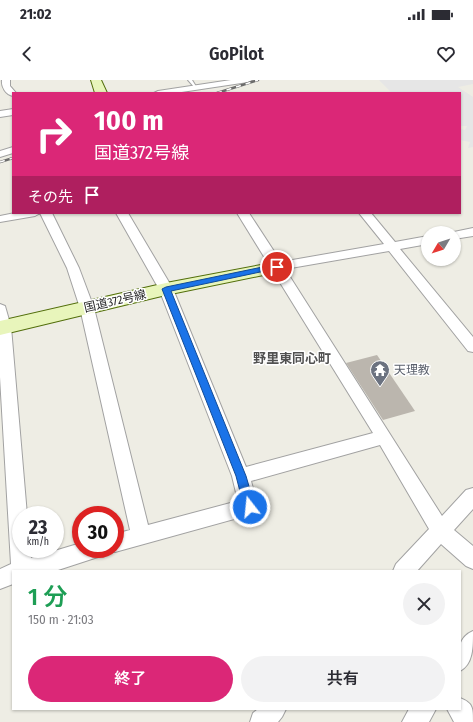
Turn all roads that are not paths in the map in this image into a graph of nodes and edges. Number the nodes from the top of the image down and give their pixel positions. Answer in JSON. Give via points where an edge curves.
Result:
{"nodes":[{"id":1,"x":6,"y":80,"type":"edge"},
{"id":2,"x":96,"y":80,"type":"edge"},
{"id":3,"x":190,"y":80,"type":"edge"},
{"id":4,"x":240,"y":80,"type":"edge"},
{"id":5,"x":248,"y":80,"type":"edge"},
{"id":6,"x":196,"y":88,"type":"junction"},
{"id":7,"x":101,"y":92,"type":"edge"},
{"id":8,"x":168,"y":92,"type":"edge"},
{"id":9,"x":12,"y":93,"type":"edge"},
{"id":10,"x":12,"y":112,"type":"edge"},
{"id":11,"x":0,"y":114,"type":"edge"},
{"id":12,"x":12,"y":150,"type":"edge"},
{"id":13,"x":0,"y":154,"type":"edge"},
{"id":14,"x":28,"y":214,"type":"edge"},
{"id":15,"x":46,"y":214,"type":"edge"},
{"id":16,"x":123,"y":214,"type":"edge"},
{"id":17,"x":244,"y":214,"type":"edge"},
{"id":18,"x":366,"y":214,"type":"edge"},
{"id":19,"x":0,"y":218,"type":"edge"},
{"id":20,"x":473,"y":232,"type":"edge"},
{"id":21,"x":461,"y":234,"type":"edge"},
{"id":22,"x":421,"y":241,"type":"edge"},
{"id":23,"x":392,"y":246,"type":"junction"},
{"id":24,"x":277,"y":267,"type":"junction"},
{"id":25,"x":166,"y":289,"type":"junction"},
{"id":26,"x":87,"y":308,"type":"junction"},
{"id":27,"x":0,"y":309,"type":"edge"},
{"id":28,"x":2,"y":328,"type":"edge"},
{"id":29,"x":473,"y":347,"type":"edge"},
{"id":30,"x":384,"y":437,"type":"junction"},
{"id":31,"x":241,"y":476,"type":"junction"},
{"id":32,"x":473,"y":496,"type":"edge"},
{"id":33,"x":441,"y":531,"type":"junction"},
{"id":34,"x":141,"y":534,"type":"junction"},
{"id":35,"x":124,"y":540,"type":"edge"},
{"id":36,"x":72,"y":556,"type":"edge"},
{"id":37,"x":473,"y":559,"type":"edge"},
{"id":38,"x":23,"y":570,"type":"edge"},
{"id":39,"x":26,"y":570,"type":"edge"},
{"id":40,"x":405,"y":570,"type":"edge"},
{"id":41,"x":12,"y":574,"type":"edge"},
{"id":42,"x":0,"y":579,"type":"edge"},
{"id":43,"x":473,"y":642,"type":"edge"},
{"id":44,"x":461,"y":659,"type":"edge"},
{"id":45,"x":273,"y":710,"type":"edge"},
{"id":46,"x":423,"y":710,"type":"edge"},
{"id":47,"x":460,"y":710,"type":"edge"},
{"id":48,"x":262,"y":722,"type":"edge"},
{"id":49,"x":414,"y":722,"type":"edge"},
{"id":50,"x":469,"y":722,"type":"edge"}],
"edges":[{"from":1,"to":9,"type":"street","via":[[7,88]]},
{"from":2,"to":7,"type":"street"},
{"from":3,"to":6,"type":"lane"},
{"from":4,"to":5,"type":"street"},
{"from":4,"to":6,"type":"street"},
{"from":6,"to":8,"type":"street"},
{"from":10,"to":11,"type":"street"},
{"from":12,"to":13,"type":"street"},
{"from":14,"to":19,"type":"street"},
{"from":15,"to":26,"type":"street","via":[[73,268]]},
{"from":16,"to":25,"type":"street"},
{"from":17,"to":24,"type":"street"},
{"from":18,"to":23,"type":"street"},
{"from":20,"to":21,"type":"street"},
{"from":22,"to":23,"type":"street"},
{"from":23,"to":24,"type":"street"},
{"from":23,"to":29,"type":"street"},
{"from":24,"to":25,"type":"street","name":"国道372号線"},
{"from":24,"to":30,"type":"street"},
{"from":25,"to":26,"type":"street","name":"国道372号線"},
{"from":25,"to":31,"type":"street"},
{"from":26,"to":28,"type":"street","name":"国道372号線"},
{"from":26,"to":34,"type":"street"},
{"from":27,"to":28,"type":"street"},
{"from":28,"to":38,"type":"street"},
{"from":30,"to":31,"type":"street"},
{"from":30,"to":33,"type":"street"},
{"from":31,"to":34,"type":"street","via":[[250,507]]},
{"from":32,"to":33,"type":"street"},
{"from":33,"to":37,"type":"street"},
{"from":33,"to":40,"type":"street"},
{"from":34,"to":35,"type":"street"},
{"from":36,"to":39,"type":"street"},
{"from":41,"to":42,"type":"street"},
{"from":43,"to":44,"type":"street"},
{"from":45,"to":48,"type":"street"},
{"from":46,"to":49,"type":"street"},
{"from":47,"to":50,"type":"street"}]}
